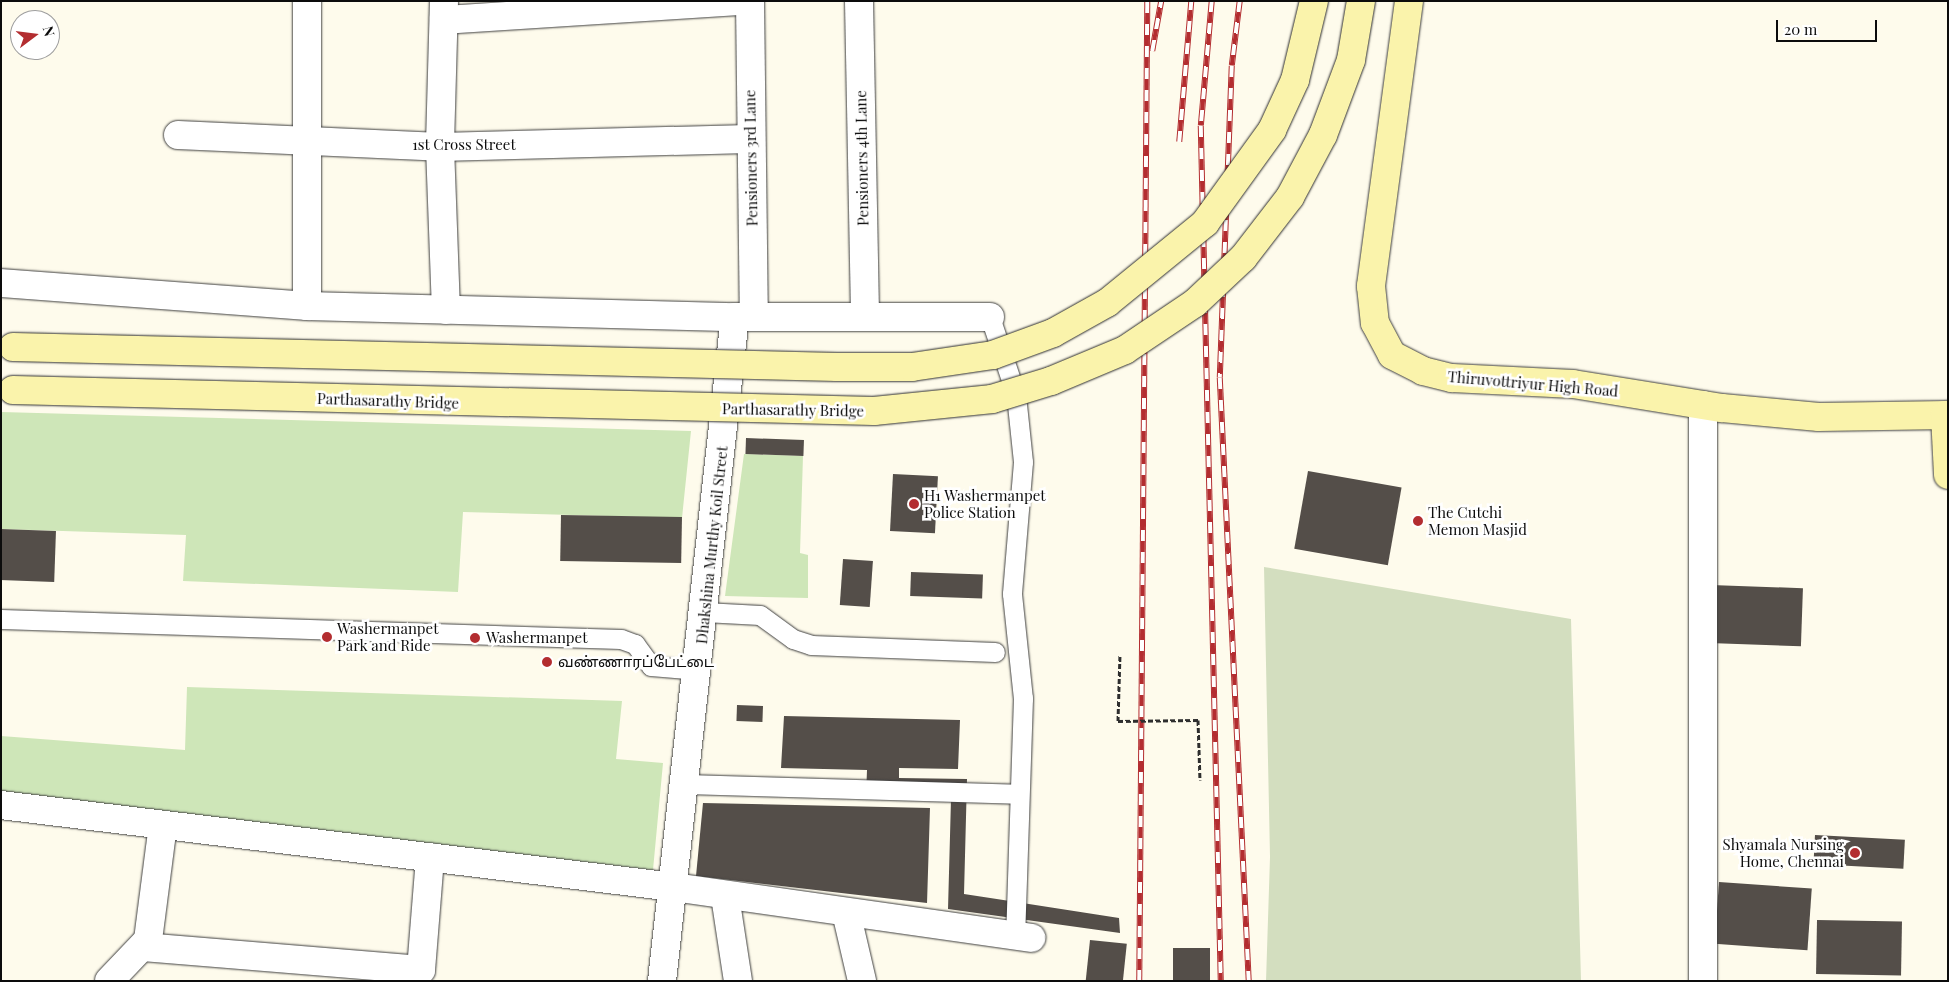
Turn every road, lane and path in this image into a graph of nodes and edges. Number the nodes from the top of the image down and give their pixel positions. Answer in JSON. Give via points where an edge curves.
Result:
{"nodes":[{"id":1,"x":307,"y":1,"type":"edge"},
{"id":2,"x":736,"y":1,"type":"edge"},
{"id":3,"x":750,"y":1,"type":"edge"},
{"id":4,"x":859,"y":1,"type":"edge"},
{"id":5,"x":1314,"y":1,"type":"edge"},
{"id":6,"x":1361,"y":1,"type":"edge"},
{"id":7,"x":1409,"y":1,"type":"edge"},
{"id":8,"x":444,"y":11,"type":"edge"},
{"id":9,"x":178,"y":135,"type":"dead end"},
{"id":10,"x":749,"y":139,"type":"junction"},
{"id":11,"x":310,"y":141,"type":"junction"},
{"id":12,"x":440,"y":147,"type":"junction"},
{"id":13,"x":1,"y":283,"type":"edge"},
{"id":14,"x":308,"y":306,"type":"junction"},
{"id":15,"x":446,"y":310,"type":"junction"},
{"id":16,"x":865,"y":314,"type":"junction"},
{"id":17,"x":745,"y":316,"type":"junction"},
{"id":18,"x":990,"y":317,"type":"joint"},
{"id":19,"x":7,"y":347,"type":"edge"},
{"id":20,"x":7,"y":389,"type":"edge"},
{"id":21,"x":1703,"y":405,"type":"junction"},
{"id":22,"x":1947,"y":415,"type":"edge"},
{"id":23,"x":1948,"y":475,"type":"edge"},
{"id":24,"x":704,"y":612,"type":"junction"},
{"id":25,"x":1,"y":619,"type":"edge"},
{"id":26,"x":995,"y":652,"type":"dead end"},
{"id":27,"x":1120,"y":655,"type":"dead end"},
{"id":28,"x":698,"y":670,"type":"junction"},
{"id":29,"x":1200,"y":780,"type":"dead end"},
{"id":30,"x":686,"y":784,"type":"junction"},
{"id":31,"x":1016,"y":794,"type":"junction"},
{"id":32,"x":1,"y":805,"type":"edge"},
{"id":33,"x":163,"y":825,"type":"junction"},
{"id":34,"x":430,"y":857,"type":"junction"},
{"id":35,"x":674,"y":887,"type":"junction"},
{"id":36,"x":724,"y":896,"type":"junction"},
{"id":37,"x":846,"y":912,"type":"junction"},
{"id":38,"x":1023,"y":937,"type":"joint"},
{"id":39,"x":143,"y":947,"type":"junction"},
{"id":40,"x":108,"y":981,"type":"edge"},
{"id":41,"x":662,"y":981,"type":"edge"},
{"id":42,"x":738,"y":981,"type":"edge"},
{"id":43,"x":862,"y":981,"type":"edge"},
{"id":44,"x":1703,"y":981,"type":"edge"}],
"edges":[{"from":1,"to":11,"type":"street"},
{"from":2,"to":8,"type":"street"},
{"from":3,"to":10,"type":"street","name":"Pensioners 3rd Lane"},
{"from":4,"to":16,"type":"street","name":"Pensioners 4th Lane"},
{"from":5,"to":19,"type":"main road","bridge":true,"via":[[1295,80],[1272,130],[1205,222],[1107,304],[1053,334],[993,355],[912,367],[837,367]]},
{"from":6,"to":20,"type":"main road","name":"Parthasarathy Bridge","bridge":true,"via":[[1351,60],[1323,135],[1290,197],[1243,258],[1188,308],[1125,350],[1051,381],[992,399],[946,407],[864,411]]},
{"from":7,"to":21,"type":"main road","name":"Thiruvottriyur High Road","via":[[1374,254],[1372,309],[1382,340],[1404,363],[1452,378],[1573,384]]},
{"from":8,"to":12,"type":"street"},
{"from":9,"to":11,"type":"street","name":"1st Cross Street"},
{"from":10,"to":12,"type":"street","name":"1st Cross Street"},
{"from":10,"to":17,"type":"street","name":"Pensioners 3rd Lane"},
{"from":11,"to":12,"type":"street","name":"1st Cross Street"},
{"from":11,"to":14,"type":"street"},
{"from":12,"to":15,"type":"street"},
{"from":13,"to":14,"type":"street"},
{"from":14,"to":15,"type":"street"},
{"from":15,"to":17,"type":"street"},
{"from":16,"to":17,"type":"street"},
{"from":16,"to":18,"type":"street"},
{"from":17,"to":24,"type":"street","name":"Dhakshina Murthy Koil Street"},
{"from":18,"to":31,"type":"lane","via":[[1016,395],[1023,462],[1012,594],[1022,698]]},
{"from":21,"to":22,"type":"main road","name":"Thiruvottriyur High Road","via":[[1819,417]]},
{"from":21,"to":44,"type":"street"},
{"from":22,"to":23,"type":"main road"},
{"from":24,"to":26,"type":"lane","via":[[760,615],[793,639],[811,645]]},
{"from":24,"to":28,"type":"street","name":"Dhakshina Murthy Koil Street"},
{"from":25,"to":28,"type":"lane","via":[[621,639],[635,644],[651,666]]},
{"from":27,"to":29,"type":"path","bridge":true,"via":[[1118,721],[1198,720]]},
{"from":28,"to":30,"type":"street","name":"Dhakshina Murthy Koil Street"},
{"from":30,"to":31,"type":"lane"},
{"from":30,"to":35,"type":"street","name":"Dhakshina Murthy Koil Street"},
{"from":31,"to":38,"type":"lane"},
{"from":32,"to":33,"type":"street"},
{"from":33,"to":34,"type":"street"},
{"from":33,"to":39,"type":"street","via":[[152,924]]},
{"from":34,"to":35,"type":"street"},
{"from":34,"to":39,"type":"street","via":[[421,970]]},
{"from":35,"to":36,"type":"street"},
{"from":35,"to":41,"type":"street","name":"Dhakshina Murthy Koil Street"},
{"from":36,"to":37,"type":"street"},
{"from":36,"to":42,"type":"street"},
{"from":37,"to":38,"type":"street"},
{"from":37,"to":43,"type":"street"},
{"from":39,"to":40,"type":"street"}]}
